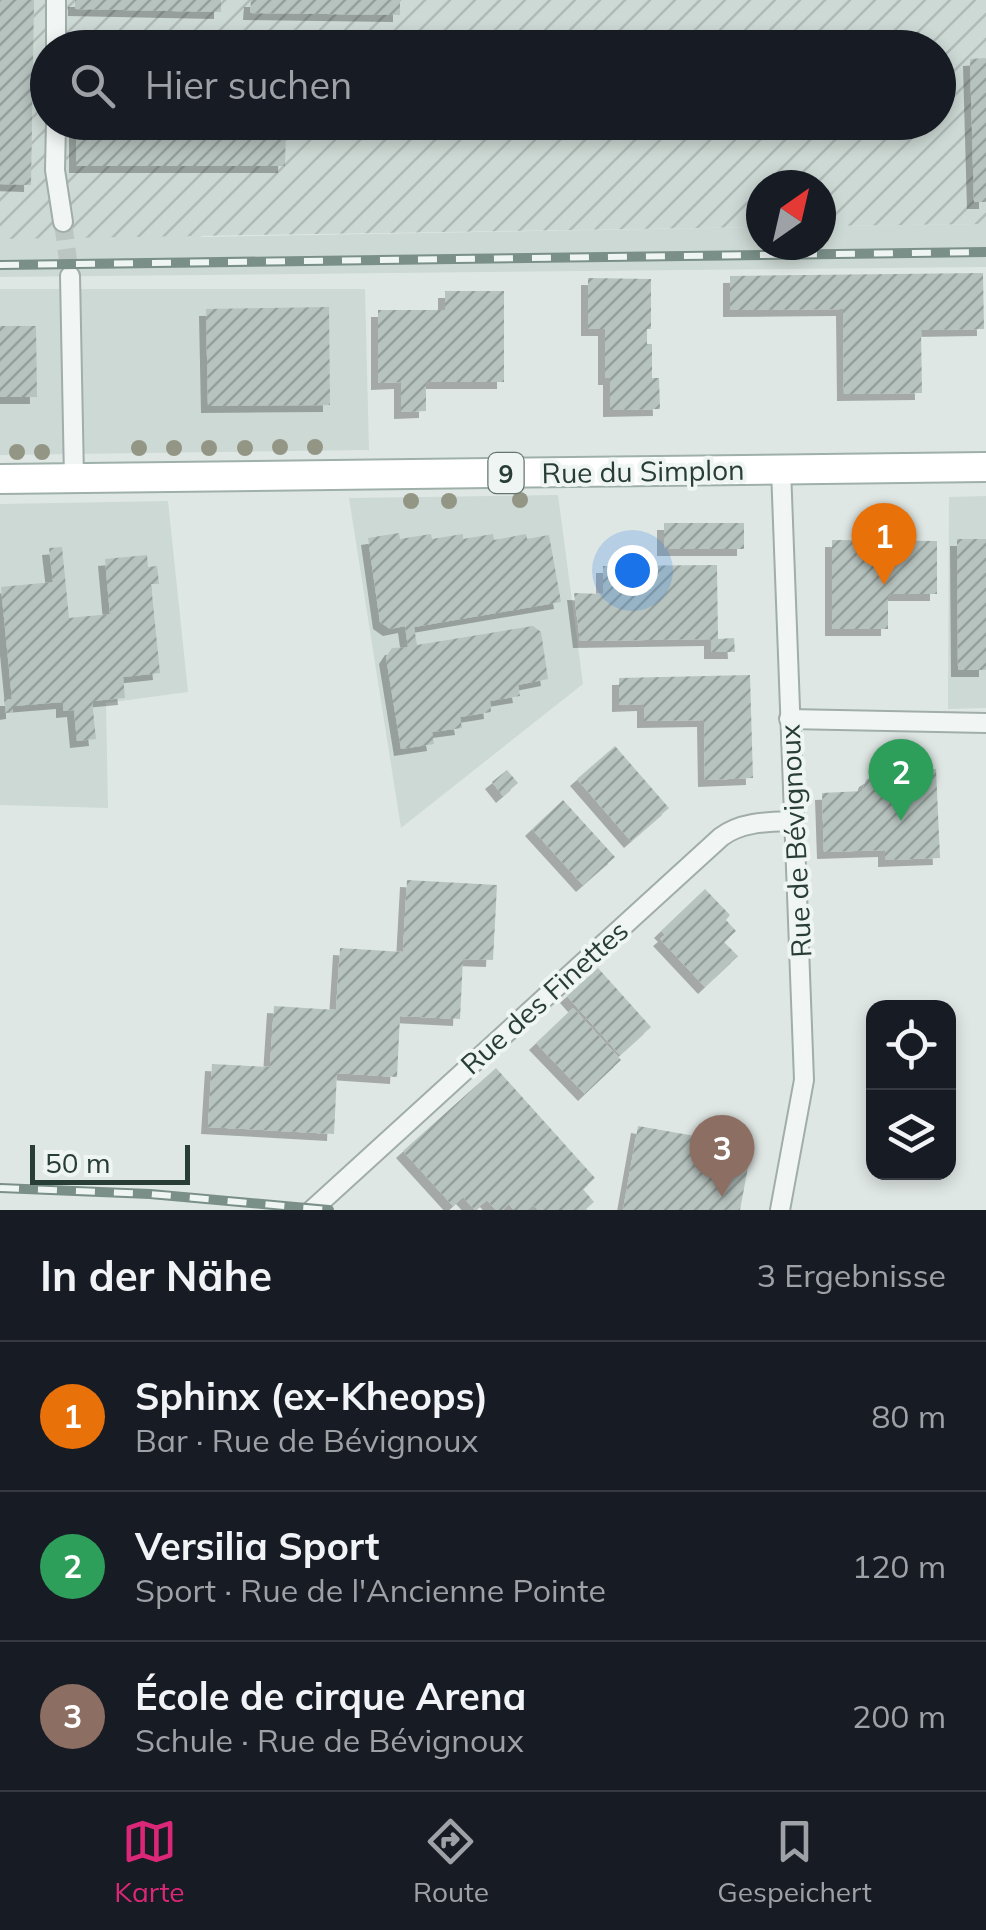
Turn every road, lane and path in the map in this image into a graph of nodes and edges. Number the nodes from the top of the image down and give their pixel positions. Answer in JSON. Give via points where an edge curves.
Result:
{"nodes":[{"id":1,"x":56,"y":0,"type":"edge"},
{"id":2,"x":56,"y":30,"type":"edge"},
{"id":3,"x":56,"y":140,"type":"edge"},
{"id":4,"x":63,"y":222,"type":"tunnel mouth"},
{"id":5,"x":70,"y":276,"type":"tunnel mouth"},
{"id":6,"x":986,"y":467,"type":"edge"},
{"id":7,"x":781,"y":470,"type":"junction"},
{"id":8,"x":74,"y":478,"type":"junction"},
{"id":9,"x":0,"y":479,"type":"edge"},
{"id":10,"x":789,"y":719,"type":"junction"},
{"id":11,"x":986,"y":723,"type":"edge"},
{"id":12,"x":795,"y":821,"type":"junction"},
{"id":13,"x":312,"y":1210,"type":"edge"},
{"id":14,"x":780,"y":1210,"type":"edge"}],
"edges":[{"from":1,"to":2,"type":"street"},
{"from":3,"to":4,"type":"street"},
{"from":5,"to":8,"type":"street"},
{"from":6,"to":7,"type":"main road","name":"Rue du Simplon","number":"9"},
{"from":7,"to":8,"type":"main road","name":"Rue du Simplon","number":"9"},
{"from":7,"to":10,"type":"street","name":"Rue de Bévignoux"},
{"from":8,"to":9,"type":"main road","name":"Rue du Simplon","number":"9"},
{"from":10,"to":11,"type":"street"},
{"from":10,"to":12,"type":"street","name":"Rue de Bévignoux"},
{"from":12,"to":13,"type":"street","name":"Rue des Finettes","via":[[746,825],[721,837]]},
{"from":12,"to":14,"type":"street","name":"Rue de Bévignoux","via":[[804,1080]]}]}
